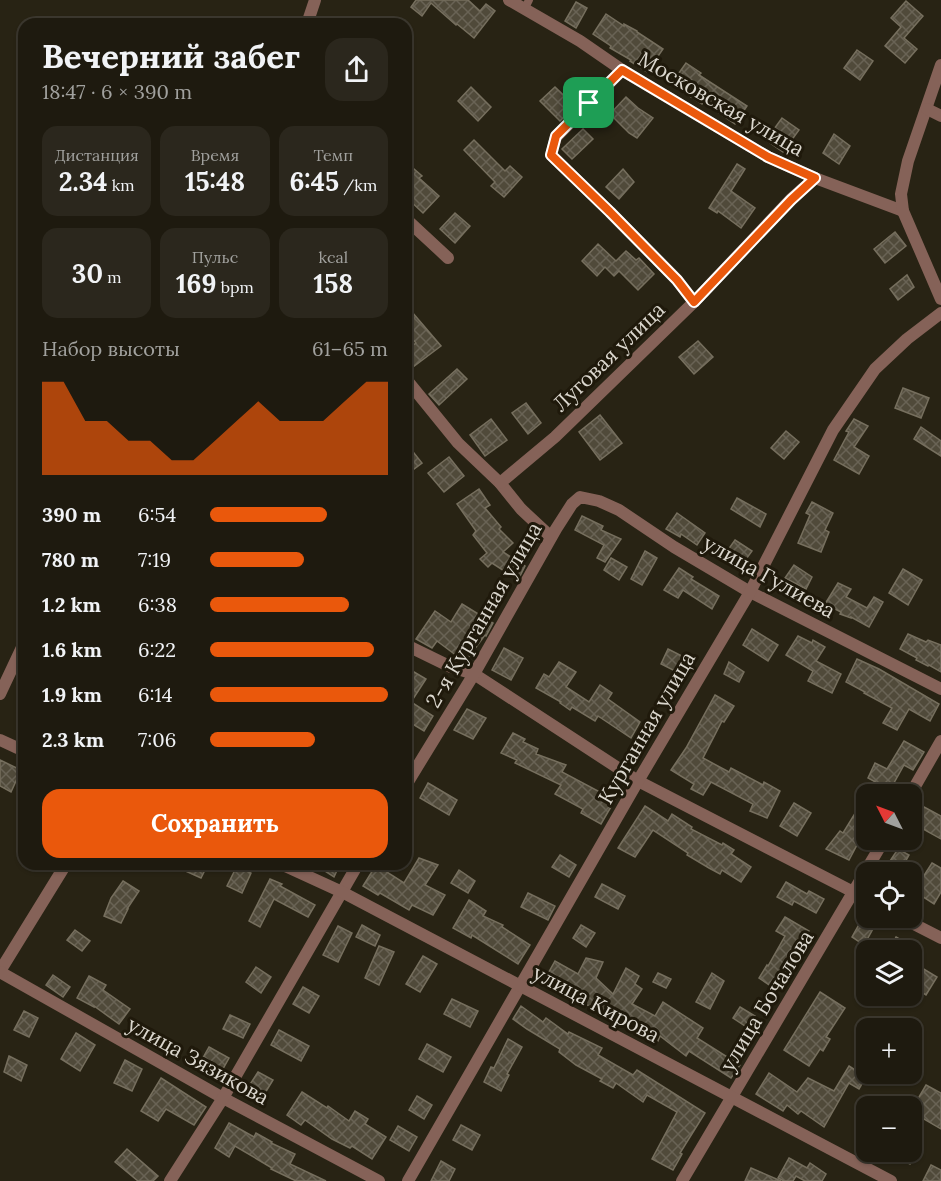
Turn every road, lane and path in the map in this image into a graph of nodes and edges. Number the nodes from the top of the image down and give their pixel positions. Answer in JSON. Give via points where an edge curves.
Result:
{"nodes":[{"id":1,"x":315,"y":0,"type":"edge"},
{"id":2,"x":509,"y":0,"type":"edge"},
{"id":3,"x":527,"y":4,"type":"edge"},
{"id":4,"x":309,"y":18,"type":"edge"},
{"id":5,"x":941,"y":65,"type":"edge"},
{"id":6,"x":622,"y":70,"type":"junction"},
{"id":7,"x":927,"y":109,"type":"junction"},
{"id":8,"x":941,"y":116,"type":"edge"},
{"id":9,"x":815,"y":178,"type":"junction"},
{"id":10,"x":903,"y":211,"type":"junction"},
{"id":11,"x":412,"y":225,"type":"edge"},
{"id":12,"x":448,"y":258,"type":"dead end"},
{"id":13,"x":941,"y":299,"type":"edge"},
{"id":14,"x":694,"y":302,"type":"junction"},
{"id":15,"x":941,"y":313,"type":"edge"},
{"id":16,"x":412,"y":386,"type":"edge"},
{"id":17,"x":500,"y":483,"type":"junction"},
{"id":18,"x":580,"y":497,"type":"joint"},
{"id":19,"x":551,"y":537,"type":"junction"},
{"id":20,"x":750,"y":592,"type":"junction"},
{"id":21,"x":412,"y":648,"type":"edge"},
{"id":22,"x":18,"y":656,"type":"edge"},
{"id":23,"x":474,"y":674,"type":"junction"},
{"id":24,"x":941,"y":689,"type":"edge"},
{"id":25,"x":0,"y":694,"type":"edge"},
{"id":26,"x":0,"y":740,"type":"edge"},
{"id":27,"x":941,"y":741,"type":"edge"},
{"id":28,"x":18,"y":748,"type":"edge"},
{"id":29,"x":412,"y":775,"type":"edge"},
{"id":30,"x":638,"y":781,"type":"junction"},
{"id":31,"x":916,"y":784,"type":"edge"},
{"id":32,"x":878,"y":850,"type":"edge"},
{"id":33,"x":62,"y":870,"type":"edge"},
{"id":34,"x":293,"y":870,"type":"edge"},
{"id":35,"x":355,"y":870,"type":"edge"},
{"id":36,"x":342,"y":892,"type":"junction"},
{"id":37,"x":854,"y":893,"type":"junction"},
{"id":38,"x":922,"y":928,"type":"edge"},
{"id":39,"x":941,"y":938,"type":"edge"},
{"id":40,"x":0,"y":972,"type":"edge"},
{"id":41,"x":520,"y":986,"type":"junction"},
{"id":42,"x":223,"y":1098,"type":"junction"},
{"id":43,"x":731,"y":1098,"type":"junction"},
{"id":44,"x":170,"y":1181,"type":"edge"},
{"id":45,"x":380,"y":1181,"type":"edge"},
{"id":46,"x":408,"y":1181,"type":"edge"},
{"id":47,"x":682,"y":1181,"type":"edge"},
{"id":48,"x":891,"y":1181,"type":"edge"}],
"edges":[{"from":1,"to":4,"type":"street"},
{"from":2,"to":3,"type":"street","name":"Московская улица"},
{"from":3,"to":6,"type":"street","name":"Московская улица"},
{"from":5,"to":7,"type":"street"},
{"from":6,"to":9,"type":"street","name":"Московская улица","via":[[768,157]]},
{"from":6,"to":14,"type":"street","name":"Луговая улица","via":[[556,136],[551,155],[677,280]]},
{"from":7,"to":8,"type":"street"},
{"from":7,"to":10,"type":"street","via":[[908,161],[901,194]]},
{"from":9,"to":10,"type":"street","name":"Московская улица"},
{"from":9,"to":14,"type":"street"},
{"from":10,"to":13,"type":"street"},
{"from":11,"to":12,"type":"street"},
{"from":14,"to":17,"type":"street","name":"Луговая улица","via":[[555,437]]},
{"from":15,"to":20,"type":"street","name":"Курганная улица","via":[[875,369],[832,430]]},
{"from":16,"to":17,"type":"street","via":[[458,443]]},
{"from":17,"to":19,"type":"street"},
{"from":18,"to":19,"type":"street","name":"2-я Курганная улица"},
{"from":18,"to":20,"type":"street","name":"улица Гулиева","via":[[619,510]]},
{"from":19,"to":23,"type":"street","name":"2-я Курганная улица"},
{"from":20,"to":24,"type":"street","name":"улица Гулиева"},
{"from":20,"to":30,"type":"street","name":"Курганная улица"},
{"from":21,"to":23,"type":"street"},
{"from":22,"to":25,"type":"street"},
{"from":23,"to":29,"type":"street","name":"2-я Курганная улица"},
{"from":23,"to":30,"type":"street"},
{"from":26,"to":28,"type":"street"},
{"from":27,"to":31,"type":"street"},
{"from":30,"to":37,"type":"street"},
{"from":30,"to":41,"type":"street","name":"Курганная улица"},
{"from":32,"to":37,"type":"street","name":"улица Бочалова"},
{"from":33,"to":40,"type":"street"},
{"from":34,"to":36,"type":"street","name":"улица Кирова"},
{"from":35,"to":36,"type":"street"},
{"from":36,"to":41,"type":"street","name":"улица Кирова"},
{"from":36,"to":42,"type":"street"},
{"from":37,"to":43,"type":"street","name":"улица Бочалова"},
{"from":38,"to":39,"type":"street"},
{"from":40,"to":42,"type":"street","name":"улица Зязикова"},
{"from":41,"to":43,"type":"street","name":"улица Кирова"},
{"from":41,"to":46,"type":"street","name":"Курганная улица"},
{"from":42,"to":44,"type":"street"},
{"from":42,"to":45,"type":"street","name":"улица Зязикова"},
{"from":43,"to":47,"type":"street","name":"улица Бочалова"},
{"from":43,"to":48,"type":"street","name":"улица Кирова"}]}
